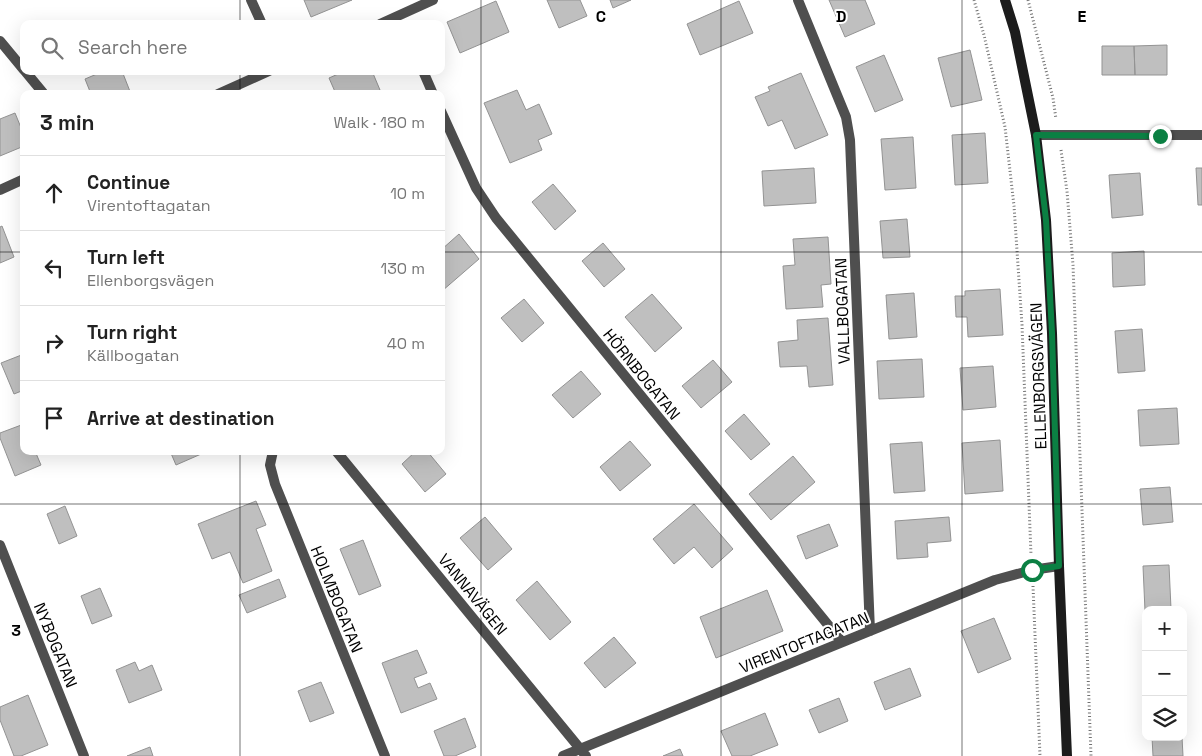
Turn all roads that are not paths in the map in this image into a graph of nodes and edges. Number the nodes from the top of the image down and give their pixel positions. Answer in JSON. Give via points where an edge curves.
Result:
{"nodes":[{"id":1,"x":251,"y":0,"type":"edge"},
{"id":2,"x":433,"y":0,"type":"edge"},
{"id":3,"x":798,"y":0,"type":"edge"},
{"id":4,"x":1005,"y":0,"type":"edge"},
{"id":5,"x":260,"y":20,"type":"edge"},
{"id":6,"x":400,"y":20,"type":"edge"},
{"id":7,"x":0,"y":41,"type":"edge"},
{"id":8,"x":20,"y":65,"type":"edge"},
{"id":9,"x":28,"y":75,"type":"edge"},
{"id":10,"x":260,"y":75,"type":"edge"},
{"id":11,"x":425,"y":75,"type":"edge"},
{"id":12,"x":41,"y":90,"type":"edge"},
{"id":13,"x":227,"y":90,"type":"edge"},
{"id":14,"x":431,"y":90,"type":"edge"},
{"id":15,"x":445,"y":120,"type":"edge"},
{"id":16,"x":1036,"y":135,"type":"junction"},
{"id":17,"x":1202,"y":135,"type":"edge"},
{"id":18,"x":20,"y":181,"type":"edge"},
{"id":19,"x":0,"y":190,"type":"edge"},
{"id":20,"x":272,"y":455,"type":"edge"},
{"id":21,"x":339,"y":455,"type":"edge"},
{"id":22,"x":0,"y":545,"type":"edge"},
{"id":23,"x":1059,"y":566,"type":"junction"},
{"id":24,"x":870,"y":631,"type":"junction"},
{"id":25,"x":842,"y":642,"type":"junction"},
{"id":26,"x":583,"y":752,"type":"edge"},
{"id":27,"x":84,"y":756,"type":"edge"},
{"id":28,"x":385,"y":756,"type":"edge"},
{"id":29,"x":563,"y":756,"type":"edge"},
{"id":30,"x":1067,"y":756,"type":"edge"}],
"edges":[{"from":1,"to":5,"type":"street"},
{"from":2,"to":6,"type":"street"},
{"from":3,"to":24,"type":"street","name":"VALLBOGATAN","via":[[846,117],[850,140]]},
{"from":4,"to":16,"type":"street","name":"ELLENBORGSVÄGEN","via":[[1015,32]]},
{"from":7,"to":8,"type":"street"},
{"from":9,"to":12,"type":"street"},
{"from":10,"to":13,"type":"street"},
{"from":11,"to":14,"type":"street"},
{"from":15,"to":25,"type":"street","name":"HÖRNBOGATAN","via":[[476,188],[496,218]]},
{"from":16,"to":17,"type":"street"},
{"from":16,"to":23,"type":"street","name":"ELLENBORGSVÄGEN","via":[[1046,220]]},
{"from":18,"to":19,"type":"street"},
{"from":20,"to":28,"type":"street","name":"HOLMBOGATAN","via":[[270,466],[275,484]]},
{"from":21,"to":26,"type":"street","name":"VANNAVÄGEN"},
{"from":22,"to":27,"type":"street","name":"NYBOGATAN"},
{"from":23,"to":24,"type":"street","name":"VIRENTOFTAGATAN","via":[[995,580]]},
{"from":23,"to":30,"type":"street","name":"ELLENBORGSVÄGEN"},
{"from":24,"to":25,"type":"street","name":"VIRENTOFTAGATAN"},
{"from":25,"to":26,"type":"street","name":"VIRENTOFTAGATAN"},
{"from":26,"to":29,"type":"street","name":"VIRENTOFTAGATAN"}]}
